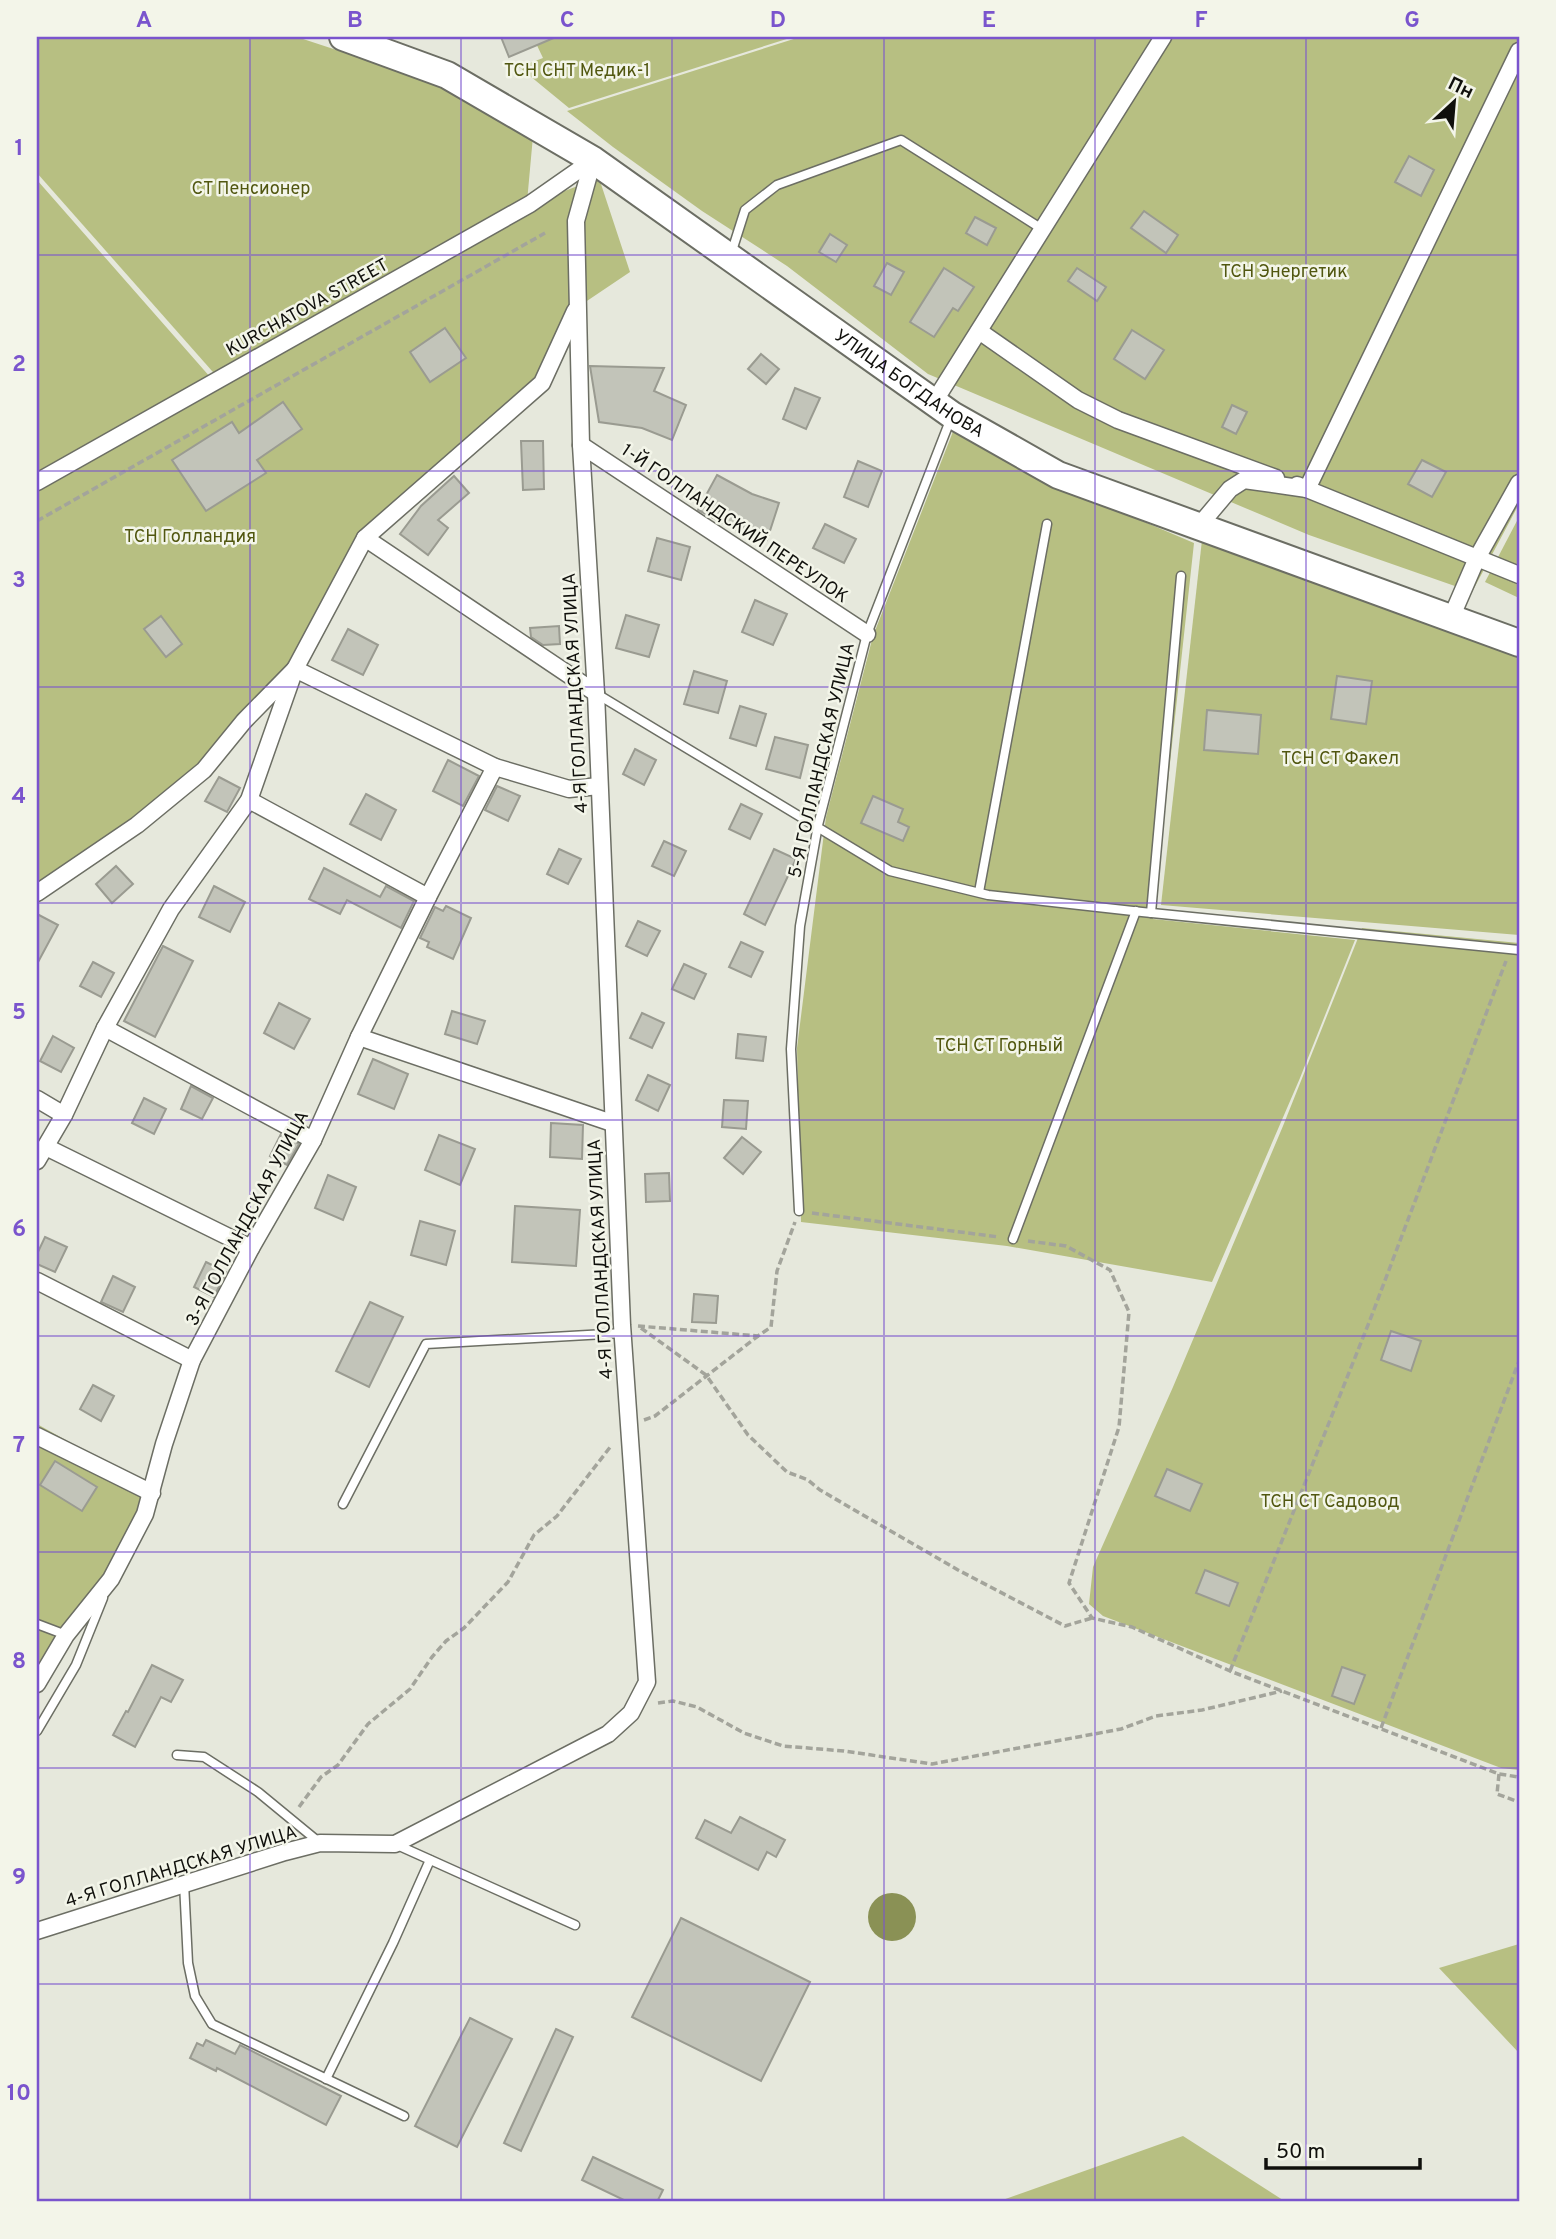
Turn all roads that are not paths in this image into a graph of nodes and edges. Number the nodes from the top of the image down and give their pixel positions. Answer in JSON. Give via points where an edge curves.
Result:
{"nodes":[{"id":1,"x":343,"y":37,"type":"edge"},
{"id":2,"x":1163,"y":37,"type":"edge"},
{"id":3,"x":1519,"y":51,"type":"edge"},
{"id":4,"x":593,"y":160,"type":"junction"},
{"id":5,"x":1042,"y":229,"type":"junction"},
{"id":6,"x":730,"y":257,"type":"junction"},
{"id":7,"x":576,"y":309,"type":"junction"},
{"id":8,"x":979,"y":331,"type":"junction"},
{"id":9,"x":943,"y":409,"type":"junction"},
{"id":10,"x":581,"y":445,"type":"junction"},
{"id":11,"x":37,"y":482,"type":"edge"},
{"id":12,"x":1519,"y":483,"type":"edge"},
{"id":13,"x":1307,"y":489,"type":"junction"},
{"id":14,"x":1047,"y":524,"type":"dead end"},
{"id":15,"x":1198,"y":527,"type":"junction"},
{"id":16,"x":365,"y":538,"type":"junction"},
{"id":17,"x":1478,"y":558,"type":"junction"},
{"id":18,"x":1519,"y":575,"type":"edge"},
{"id":19,"x":1181,"y":576,"type":"dead end"},
{"id":20,"x":1451,"y":618,"type":"junction"},
{"id":21,"x":867,"y":634,"type":"junction"},
{"id":22,"x":1519,"y":643,"type":"edge"},
{"id":23,"x":295,"y":669,"type":"junction"},
{"id":24,"x":596,"y":693,"type":"junction"},
{"id":25,"x":495,"y":767,"type":"junction"},
{"id":26,"x":599,"y":786,"type":"junction"},
{"id":27,"x":249,"y":800,"type":"junction"},
{"id":28,"x":818,"y":825,"type":"junction"},
{"id":29,"x":979,"y":892,"type":"junction"},
{"id":30,"x":37,"y":893,"type":"edge"},
{"id":31,"x":428,"y":897,"type":"junction"},
{"id":32,"x":1136,"y":912,"type":"junction"},
{"id":33,"x":1151,"y":913,"type":"junction"},
{"id":34,"x":1515,"y":950,"type":"edge"},
{"id":35,"x":105,"y":1028,"type":"junction"},
{"id":36,"x":359,"y":1037,"type":"junction"},
{"id":37,"x":37,"y":1099,"type":"edge"},
{"id":38,"x":64,"y":1115,"type":"junction"},
{"id":39,"x":612,"y":1123,"type":"junction"},
{"id":40,"x":313,"y":1140,"type":"junction"},
{"id":41,"x":41,"y":1154,"type":"edge"},
{"id":42,"x":799,"y":1211,"type":"road end"},
{"id":43,"x":1013,"y":1239,"type":"road end"},
{"id":44,"x":251,"y":1248,"type":"junction"},
{"id":45,"x":37,"y":1281,"type":"edge"},
{"id":46,"x":628,"y":1328,"type":"junction"},
{"id":47,"x":192,"y":1360,"type":"junction"},
{"id":48,"x":37,"y":1436,"type":"edge"},
{"id":49,"x":152,"y":1493,"type":"junction"},
{"id":50,"x":343,"y":1504,"type":"dead end"},
{"id":51,"x":111,"y":1579,"type":"junction"},
{"id":52,"x":37,"y":1624,"type":"edge"},
{"id":53,"x":66,"y":1635,"type":"junction"},
{"id":54,"x":37,"y":1684,"type":"edge"},
{"id":55,"x":37,"y":1731,"type":"edge"},
{"id":56,"x":177,"y":1755,"type":"dead end"},
{"id":57,"x":320,"y":1843,"type":"junction"},
{"id":58,"x":395,"y":1844,"type":"junction"},
{"id":59,"x":430,"y":1860,"type":"junction"},
{"id":60,"x":184,"y":1884,"type":"junction"},
{"id":61,"x":575,"y":1925,"type":"dead end"},
{"id":62,"x":37,"y":1931,"type":"edge"},
{"id":63,"x":326,"y":2078,"type":"junction"},
{"id":64,"x":404,"y":2116,"type":"dead end"}],
"edges":[{"from":1,"to":4,"type":"main road","name":"УЛИЦА БОГДАНОВА","via":[[447,75]]},
{"from":2,"to":5,"type":"street"},
{"from":3,"to":13,"type":"street"},
{"from":4,"to":6,"type":"main road","name":"УЛИЦА БОГДАНОВА"},
{"from":4,"to":7,"type":"street","name":"4-Я ГОЛЛАНДСКАЯ УЛИЦА","via":[[576,220]]},
{"from":4,"to":11,"type":"street","name":"KURCHATOVA STREET","via":[[530,204]]},
{"from":5,"to":6,"type":"lane","via":[[901,140],[777,185],[745,210]]},
{"from":5,"to":8,"type":"street"},
{"from":6,"to":9,"type":"main road","name":"УЛИЦА БОГДАНОВА"},
{"from":7,"to":10,"type":"street","name":"4-Я ГОЛЛАНДСКАЯ УЛИЦА"},
{"from":7,"to":16,"type":"street","via":[[542,383]]},
{"from":8,"to":9,"type":"street"},
{"from":8,"to":13,"type":"street","via":[[1078,400],[1118,420]]},
{"from":9,"to":15,"type":"main road","name":"УЛИЦА БОГДАНОВА","via":[[1058,475]]},
{"from":9,"to":21,"type":"lane","name":"5-Я ГОЛЛАНДСКАЯ УЛИЦА"},
{"from":10,"to":21,"type":"street","name":"1-Й ГОЛЛАНДСКИЙ ПЕРЕУЛОК"},
{"from":10,"to":24,"type":"street","name":"4-Я ГОЛЛАНДСКАЯ УЛИЦА"},
{"from":12,"to":17,"type":"street"},
{"from":13,"to":15,"type":"street","via":[[1244,480],[1230,489]]},
{"from":13,"to":17,"type":"street"},
{"from":14,"to":29,"type":"lane"},
{"from":15,"to":20,"type":"main road","name":"УЛИЦА БОГДАНОВА"},
{"from":16,"to":23,"type":"street"},
{"from":16,"to":24,"type":"street"},
{"from":17,"to":18,"type":"street"},
{"from":17,"to":20,"type":"street"},
{"from":19,"to":33,"type":"lane"},
{"from":20,"to":22,"type":"main road","name":"УЛИЦА БОГДАНОВА"},
{"from":21,"to":28,"type":"lane","name":"5-Я ГОЛЛАНДСКАЯ УЛИЦА"},
{"from":23,"to":25,"type":"street"},
{"from":23,"to":27,"type":"street"},
{"from":23,"to":30,"type":"street","via":[[204,770],[137,825]]},
{"from":24,"to":26,"type":"street","name":"4-Я ГОЛЛАНДСКАЯ УЛИЦА"},
{"from":24,"to":28,"type":"lane"},
{"from":25,"to":26,"type":"street","via":[[569,789]]},
{"from":25,"to":31,"type":"street","name":"3-Я ГОЛЛАНДСКАЯ УЛИЦА"},
{"from":26,"to":39,"type":"street","name":"4-Я ГОЛЛАНДСКАЯ УЛИЦА"},
{"from":27,"to":31,"type":"street"},
{"from":27,"to":35,"type":"street","via":[[171,909]]},
{"from":28,"to":29,"type":"lane","via":[[890,871]]},
{"from":28,"to":42,"type":"lane","name":"5-Я ГОЛЛАНДСКАЯ УЛИЦА","via":[[800,926],[791,1049]]},
{"from":29,"to":32,"type":"lane"},
{"from":31,"to":36,"type":"street","name":"3-Я ГОЛЛАНДСКАЯ УЛИЦА"},
{"from":32,"to":33,"type":"lane"},
{"from":32,"to":43,"type":"lane"},
{"from":33,"to":34,"type":"lane"},
{"from":35,"to":38,"type":"street"},
{"from":35,"to":40,"type":"street"},
{"from":36,"to":39,"type":"street"},
{"from":36,"to":40,"type":"street","name":"3-Я ГОЛЛАНДСКАЯ УЛИЦА"},
{"from":37,"to":38,"type":"street"},
{"from":38,"to":41,"type":"street"},
{"from":39,"to":46,"type":"street","name":"4-Я ГОЛЛАНДСКАЯ УЛИЦА"},
{"from":40,"to":44,"type":"street","name":"3-Я ГОЛЛАНДСКАЯ УЛИЦА"},
{"from":41,"to":44,"type":"street"},
{"from":44,"to":47,"type":"street","name":"3-Я ГОЛЛАНДСКАЯ УЛИЦА"},
{"from":45,"to":47,"type":"street"},
{"from":46,"to":50,"type":"lane","via":[[426,1344]]},
{"from":46,"to":58,"type":"street","name":"4-Я ГОЛЛАНДСКАЯ УЛИЦА","via":[[629,1426],[647,1682],[632,1713],[608,1734]]},
{"from":47,"to":49,"type":"street","name":"3-Я ГОЛЛАНДСКАЯ УЛИЦА"},
{"from":48,"to":49,"type":"street"},
{"from":49,"to":51,"type":"street","name":"3-Я ГОЛЛАНДСКАЯ УЛИЦА"},
{"from":51,"to":53,"type":"street","name":"3-Я ГОЛЛАНДСКАЯ УЛИЦА"},
{"from":51,"to":55,"type":"lane","via":[[76,1665]]},
{"from":52,"to":53,"type":"lane"},
{"from":53,"to":54,"type":"street","name":"3-Я ГОЛЛАНДСКАЯ УЛИЦА"},
{"from":56,"to":57,"type":"lane","via":[[204,1758],[258,1792]]},
{"from":57,"to":58,"type":"street","name":"4-Я ГОЛЛАНДСКАЯ УЛИЦА"},
{"from":57,"to":60,"type":"street","name":"4-Я ГОЛЛАНДСКАЯ УЛИЦА"},
{"from":58,"to":59,"type":"lane"},
{"from":59,"to":61,"type":"lane"},
{"from":59,"to":63,"type":"lane"},
{"from":60,"to":62,"type":"street","name":"4-Я ГОЛЛАНДСКАЯ УЛИЦА"},
{"from":60,"to":63,"type":"lane","via":[[187,1963],[195,1996],[212,2024]]},
{"from":63,"to":64,"type":"lane"}]}
